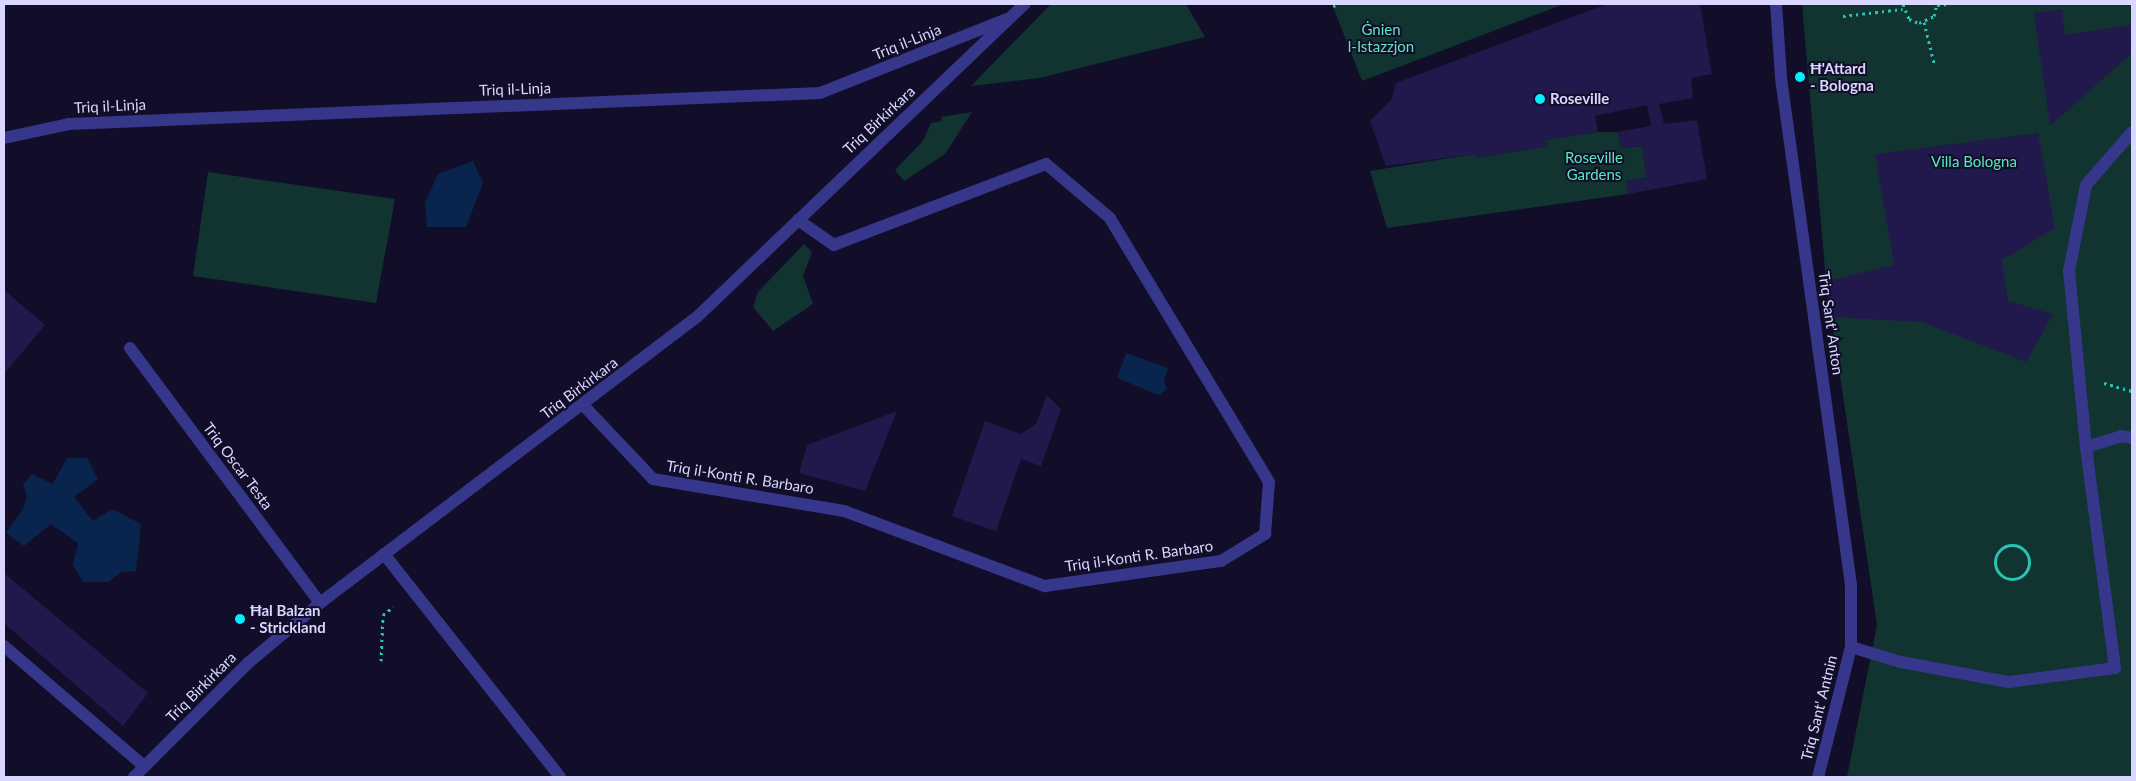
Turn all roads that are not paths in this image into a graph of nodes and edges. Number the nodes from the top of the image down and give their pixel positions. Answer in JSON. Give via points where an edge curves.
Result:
{"nodes":[{"id":1,"x":1025,"y":4,"type":"edge"},
{"id":2,"x":1776,"y":4,"type":"edge"},
{"id":3,"x":1014,"y":17,"type":"junction"},
{"id":4,"x":2132,"y":132,"type":"edge"},
{"id":5,"x":4,"y":138,"type":"edge"},
{"id":6,"x":798,"y":220,"type":"junction"},
{"id":7,"x":130,"y":348,"type":"dead end"},
{"id":8,"x":584,"y":406,"type":"junction"},
{"id":9,"x":2132,"y":438,"type":"edge"},
{"id":10,"x":2086,"y":447,"type":"junction"},
{"id":11,"x":384,"y":554,"type":"junction"},
{"id":12,"x":320,"y":603,"type":"junction"},
{"id":13,"x":4,"y":646,"type":"edge"},
{"id":14,"x":1851,"y":647,"type":"junction"},
{"id":15,"x":144,"y":766,"type":"junction"},
{"id":16,"x":134,"y":777,"type":"edge"},
{"id":17,"x":560,"y":777,"type":"edge"},
{"id":18,"x":1818,"y":777,"type":"edge"}],
"edges":[{"from":1,"to":3,"type":"street","name":"Triq Birkirkara"},
{"from":2,"to":14,"type":"street","name":"Triq Sant' Anton","via":[[1782,78],[1851,584]]},
{"from":3,"to":5,"type":"street","name":"Triq il-Linja","via":[[820,93],[69,124]]},
{"from":3,"to":6,"type":"street","name":"Triq Birkirkara"},
{"from":4,"to":10,"type":"street","via":[[2086,185],[2068,271]]},
{"from":6,"to":8,"type":"street","name":"Triq Birkirkara","via":[[698,316]]},
{"from":6,"to":8,"type":"street","name":"Triq il-Konti R. Barbaro","via":[[834,245],[1046,164],[1110,218],[1270,482],[1265,534],[1221,561],[1045,586],[844,511],[653,479]]},
{"from":7,"to":12,"type":"street","name":"Triq Oscar Testa"},
{"from":8,"to":11,"type":"street","name":"Triq Birkirkara"},
{"from":9,"to":10,"type":"street","via":[[2121,436]]},
{"from":10,"to":14,"type":"street","via":[[2115,668],[2009,682],[1900,662]]},
{"from":11,"to":12,"type":"street","name":"Triq Birkirkara"},
{"from":11,"to":17,"type":"street"},
{"from":12,"to":15,"type":"street","name":"Triq Birkirkara","via":[[248,663]]},
{"from":13,"to":15,"type":"street"},
{"from":14,"to":18,"type":"street","name":"Triq Sant' Antnin"},
{"from":15,"to":16,"type":"street","name":"Triq Birkirkara"}]}
